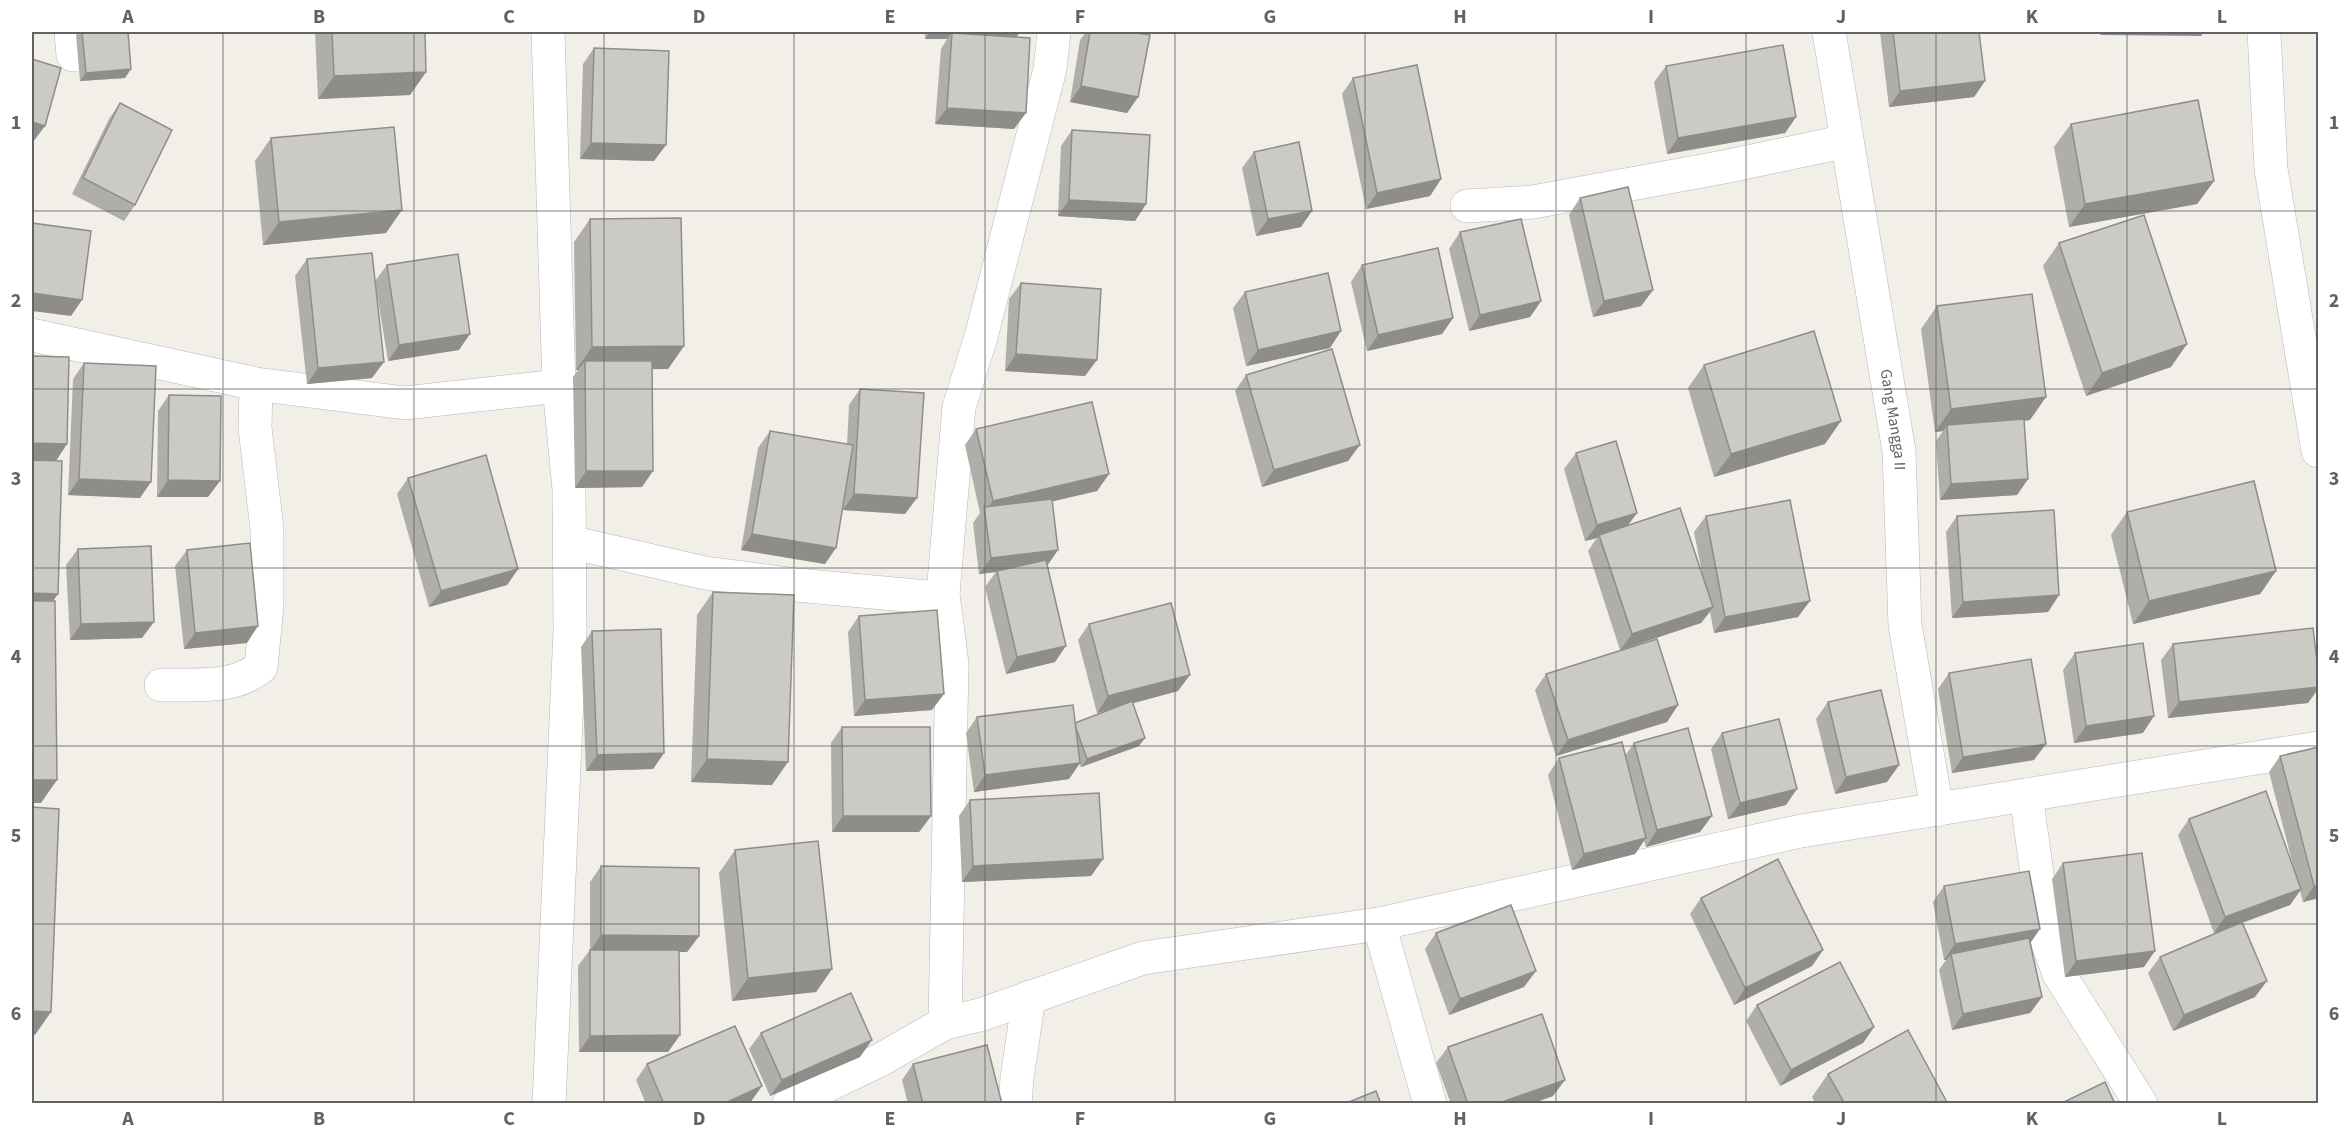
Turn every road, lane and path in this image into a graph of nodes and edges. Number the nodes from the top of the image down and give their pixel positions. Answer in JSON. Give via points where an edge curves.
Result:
{"nodes":[{"id":1,"x":548,"y":32,"type":"edge"},
{"id":2,"x":1054,"y":32,"type":"edge"},
{"id":3,"x":1829,"y":32,"type":"edge"},
{"id":4,"x":2264,"y":32,"type":"edge"},
{"id":5,"x":1847,"y":141,"type":"junction"},
{"id":6,"x":1467,"y":206,"type":"dead end"},
{"id":7,"x":32,"y":335,"type":"edge"},
{"id":8,"x":256,"y":384,"type":"junction"},
{"id":9,"x":559,"y":386,"type":"junction"},
{"id":10,"x":2319,"y":451,"type":"edge"},
{"id":11,"x":570,"y":542,"type":"junction"},
{"id":12,"x":944,"y":594,"type":"junction"},
{"id":13,"x":161,"y":685,"type":"dead end"},
{"id":14,"x":2319,"y":748,"type":"edge"},
{"id":15,"x":2026,"y":795,"type":"junction"},
{"id":16,"x":1937,"y":810,"type":"junction"},
{"id":17,"x":1378,"y":924,"type":"junction"},
{"id":18,"x":1029,"y":997,"type":"junction"},
{"id":19,"x":945,"y":1023,"type":"junction"},
{"id":20,"x":549,"y":1104,"type":"edge"},
{"id":21,"x":789,"y":1104,"type":"edge"},
{"id":22,"x":1015,"y":1104,"type":"edge"},
{"id":23,"x":1430,"y":1104,"type":"edge"},
{"id":24,"x":2141,"y":1104,"type":"edge"}],
"edges":[{"from":1,"to":9,"type":"street"},
{"from":2,"to":12,"type":"street","via":[[1050,69],[981,337],[959,407]]},
{"from":3,"to":5,"type":"street","name":"Gang Mangga II"},
{"from":4,"to":10,"type":"street","via":[[2271,169]]},
{"from":5,"to":6,"type":"street","via":[[1533,202]]},
{"from":5,"to":16,"type":"street","name":"Gang Mangga II","via":[[1899,451],[1905,625]]},
{"from":7,"to":8,"type":"street"},
{"from":8,"to":9,"type":"street","via":[[405,403]]},
{"from":8,"to":13,"type":"street","via":[[255,428],[267,529],[267,606],[261,667],[232,683]]},
{"from":9,"to":11,"type":"street"},
{"from":11,"to":12,"type":"street","via":[[716,574],[927,597]]},
{"from":11,"to":20,"type":"street","via":[[570,631]]},
{"from":12,"to":19,"type":"street","via":[[952,664]]},
{"from":14,"to":15,"type":"street"},
{"from":15,"to":16,"type":"street"},
{"from":15,"to":24,"type":"street","via":[[2046,938],[2059,974]]},
{"from":16,"to":17,"type":"street","via":[[1801,831]]},
{"from":17,"to":18,"type":"street","via":[[1143,958]]},
{"from":17,"to":23,"type":"street"},
{"from":18,"to":19,"type":"street"},
{"from":18,"to":22,"type":"street"},
{"from":19,"to":21,"type":"street"}]}
